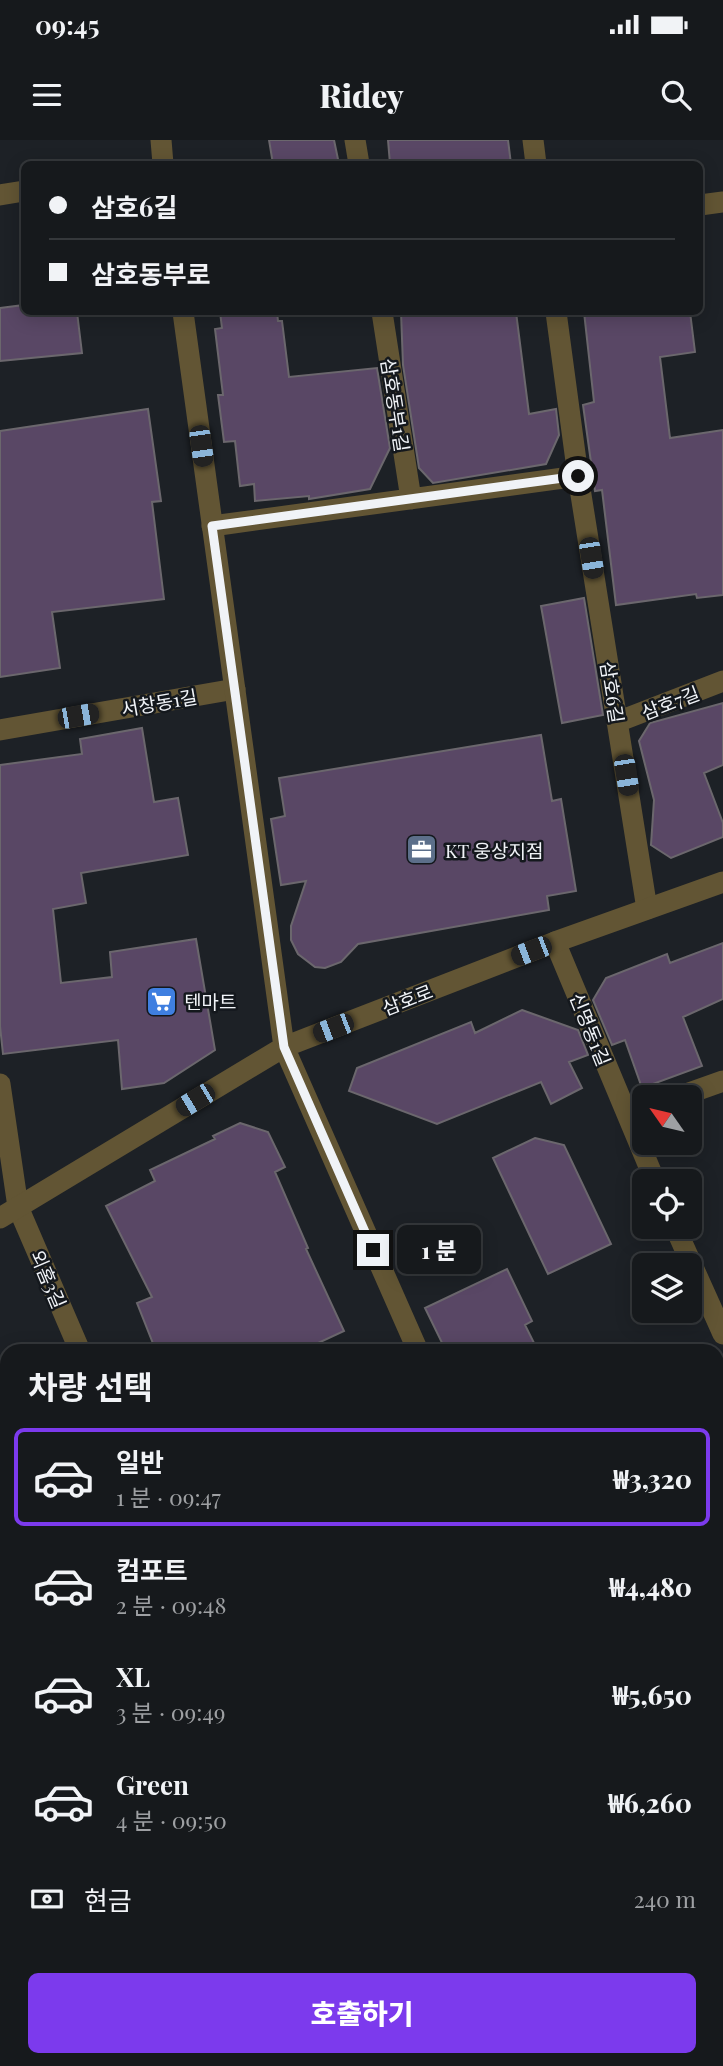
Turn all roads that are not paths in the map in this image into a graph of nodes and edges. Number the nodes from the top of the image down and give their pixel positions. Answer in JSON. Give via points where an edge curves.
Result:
{"nodes":[{"id":1,"x":161,"y":140,"type":"edge"},
{"id":2,"x":355,"y":140,"type":"edge"},
{"id":3,"x":533,"y":140,"type":"edge"},
{"id":4,"x":163,"y":161,"type":"edge"},
{"id":5,"x":358,"y":161,"type":"edge"},
{"id":6,"x":536,"y":161,"type":"edge"},
{"id":7,"x":21,"y":192,"type":"edge"},
{"id":8,"x":0,"y":195,"type":"edge"},
{"id":9,"x":723,"y":202,"type":"edge"},
{"id":10,"x":703,"y":205,"type":"edge"},
{"id":11,"x":183,"y":315,"type":"edge"},
{"id":12,"x":382,"y":315,"type":"edge"},
{"id":13,"x":556,"y":315,"type":"edge"},
{"id":14,"x":578,"y":476,"type":"junction"},
{"id":15,"x":411,"y":499,"type":"junction"},
{"id":16,"x":212,"y":526,"type":"junction"},
{"id":17,"x":723,"y":681,"type":"edge"},
{"id":18,"x":234,"y":689,"type":"junction"},
{"id":19,"x":617,"y":722,"type":"junction"},
{"id":20,"x":0,"y":730,"type":"edge"},
{"id":21,"x":723,"y":881,"type":"edge"},
{"id":22,"x":648,"y":909,"type":"junction"},
{"id":23,"x":555,"y":942,"type":"junction"},
{"id":24,"x":284,"y":1047,"type":"junction"},
{"id":25,"x":723,"y":1081,"type":"edge"},
{"id":26,"x":0,"y":1084,"type":"edge"},
{"id":27,"x":702,"y":1088,"type":"edge"},
{"id":28,"x":632,"y":1107,"type":"edge"},
{"id":29,"x":9,"y":1213,"type":"edge"},
{"id":30,"x":680,"y":1239,"type":"edge"},
{"id":31,"x":723,"y":1334,"type":"edge"},
{"id":32,"x":76,"y":1344,"type":"edge"},
{"id":33,"x":415,"y":1344,"type":"edge"}],
"edges":[{"from":1,"to":4,"type":"street"},
{"from":2,"to":5,"type":"street"},
{"from":3,"to":6,"type":"street"},
{"from":7,"to":8,"type":"street"},
{"from":9,"to":10,"type":"street"},
{"from":11,"to":16,"type":"street"},
{"from":12,"to":15,"type":"street","name":"삼호동부1길"},
{"from":13,"to":14,"type":"street","name":"삼호6길"},
{"from":14,"to":15,"type":"street"},
{"from":14,"to":19,"type":"street","name":"삼호6길"},
{"from":15,"to":16,"type":"street"},
{"from":16,"to":18,"type":"street"},
{"from":17,"to":19,"type":"street","name":"삼호7길"},
{"from":18,"to":20,"type":"street","name":"서창동1길"},
{"from":18,"to":24,"type":"street"},
{"from":19,"to":22,"type":"street","name":"삼호6길"},
{"from":21,"to":22,"type":"street","name":"삼호로"},
{"from":22,"to":23,"type":"street","name":"삼호로"},
{"from":23,"to":24,"type":"street","name":"삼호로"},
{"from":23,"to":28,"type":"street","name":"신명동1길"},
{"from":24,"to":29,"type":"street","name":"삼호로"},
{"from":24,"to":33,"type":"street"},
{"from":25,"to":27,"type":"street"},
{"from":26,"to":29,"type":"street","name":"외홈3길"},
{"from":29,"to":32,"type":"street","name":"외홈3길"},
{"from":30,"to":31,"type":"street"}]}
